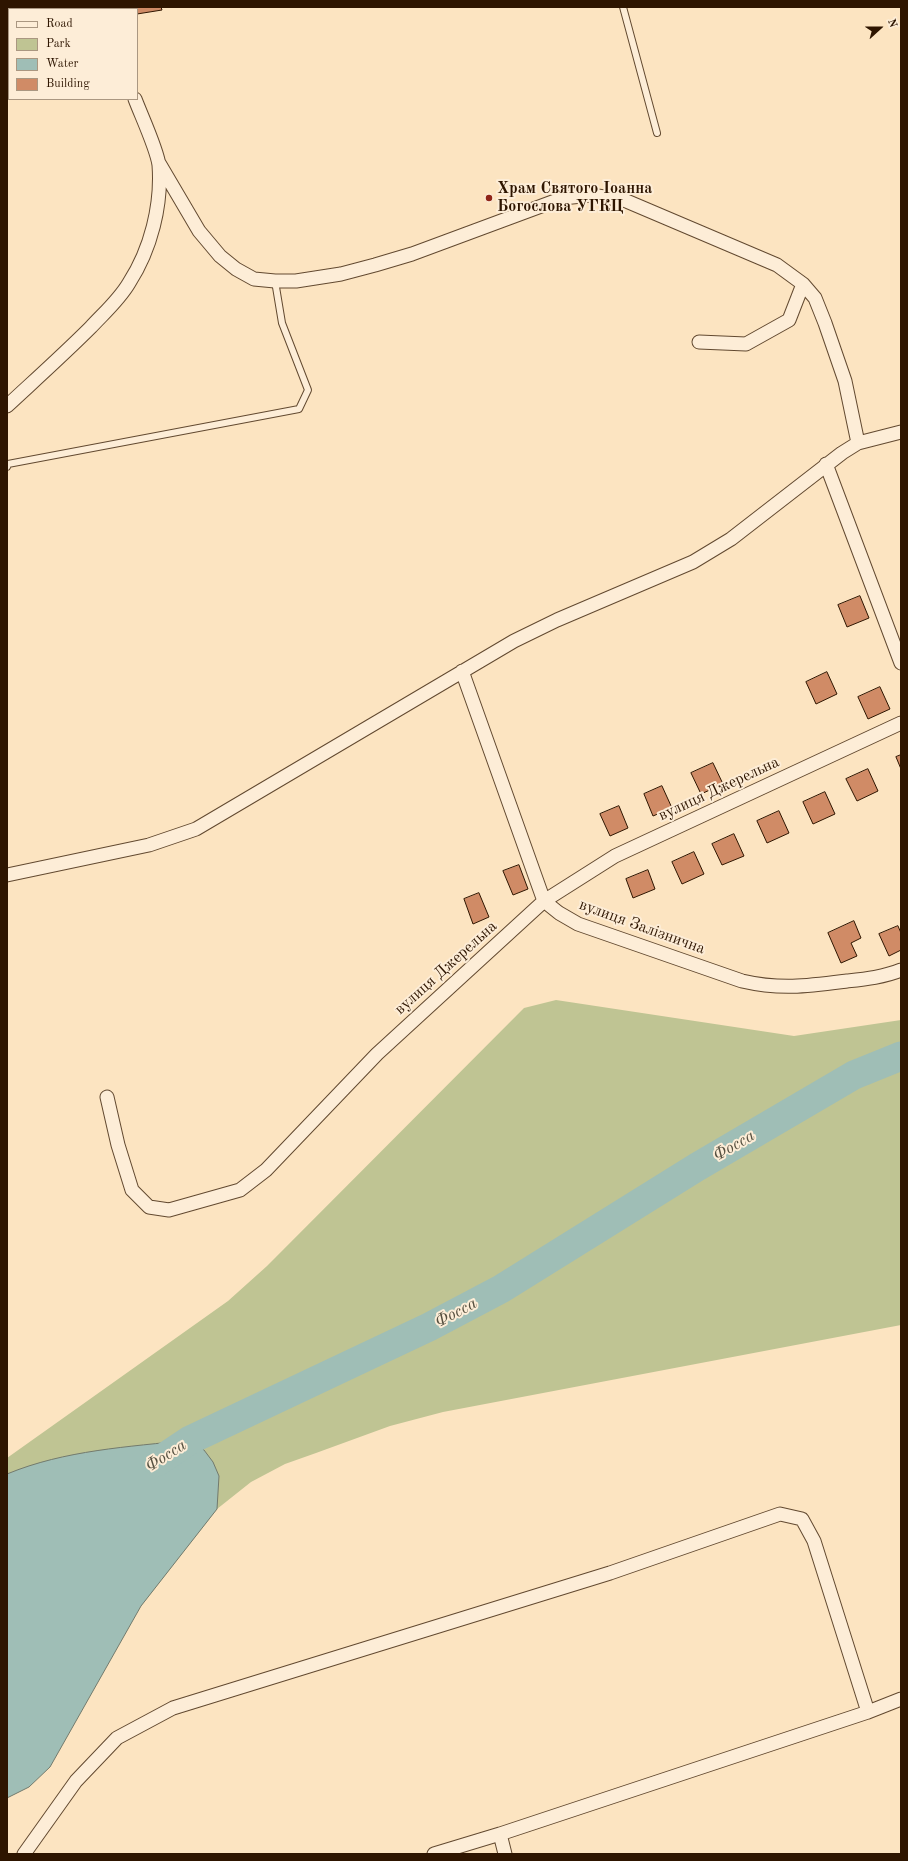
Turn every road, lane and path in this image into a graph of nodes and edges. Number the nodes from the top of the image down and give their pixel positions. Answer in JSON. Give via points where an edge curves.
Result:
{"nodes":[{"id":1,"x":623,"y":7,"type":"edge"},
{"id":2,"x":135,"y":100,"type":"edge"},
{"id":3,"x":657,"y":133,"type":"dead end"},
{"id":4,"x":159,"y":163,"type":"junction"},
{"id":5,"x":275,"y":281,"type":"junction"},
{"id":6,"x":804,"y":284,"type":"junction"},
{"id":7,"x":699,"y":342,"type":"dead end"},
{"id":8,"x":7,"y":406,"type":"edge"},
{"id":9,"x":901,"y":432,"type":"edge"},
{"id":10,"x":858,"y":443,"type":"junction"},
{"id":11,"x":826,"y":464,"type":"junction"},
{"id":12,"x":7,"y":467,"type":"edge"},
{"id":13,"x":901,"y":663,"type":"edge"},
{"id":14,"x":462,"y":671,"type":"junction"},
{"id":15,"x":901,"y":723,"type":"edge"},
{"id":16,"x":7,"y":875,"type":"edge"},
{"id":17,"x":544,"y":900,"type":"junction"},
{"id":18,"x":901,"y":970,"type":"edge"},
{"id":19,"x":107,"y":1096,"type":"dead end"},
{"id":20,"x":901,"y":1699,"type":"edge"},
{"id":21,"x":868,"y":1712,"type":"junction"},
{"id":22,"x":500,"y":1834,"type":"junction"},
{"id":23,"x":24,"y":1854,"type":"edge"},
{"id":24,"x":434,"y":1854,"type":"edge"},
{"id":25,"x":505,"y":1854,"type":"edge"}],
"edges":[{"from":1,"to":3,"type":"lane"},
{"from":2,"to":4,"type":"street"},
{"from":4,"to":5,"type":"street","via":[[199,231],[220,256],[254,279]]},
{"from":4,"to":8,"type":"street","via":[[159,189],[150,237],[129,284],[86,332]]},
{"from":5,"to":6,"type":"street","via":[[296,281],[368,267],[412,254],[563,198],[592,195],[624,200],[777,265]]},
{"from":5,"to":12,"type":"lane","via":[[282,323],[308,390],[298,409],[8,464]]},
{"from":6,"to":7,"type":"street","via":[[789,320],[746,344]]},
{"from":6,"to":10,"type":"street","via":[[815,298],[845,381]]},
{"from":9,"to":10,"type":"street"},
{"from":10,"to":11,"type":"street"},
{"from":11,"to":13,"type":"street"},
{"from":11,"to":14,"type":"street","via":[[730,539],[693,562],[535,630]]},
{"from":14,"to":16,"type":"street","via":[[196,829],[149,845]]},
{"from":14,"to":17,"type":"street","name":"вулиця Залізнична"},
{"from":15,"to":17,"type":"street","name":"вулиця Джерельна","via":[[615,856]]},
{"from":17,"to":18,"type":"street","name":"вулиця Залізнична","via":[[578,924],[758,985],[794,988],[885,976]]},
{"from":17,"to":19,"type":"street","name":"вулиця Джерельна","via":[[377,1054],[266,1170],[240,1190],[169,1210],[149,1207],[132,1190]]},
{"from":20,"to":21,"type":"street"},
{"from":21,"to":22,"type":"street"},
{"from":21,"to":23,"type":"street","via":[[814,1541],[802,1519],[780,1514],[610,1573],[173,1708],[117,1738],[76,1782]]},
{"from":22,"to":24,"type":"street"},
{"from":22,"to":25,"type":"street"}]}
